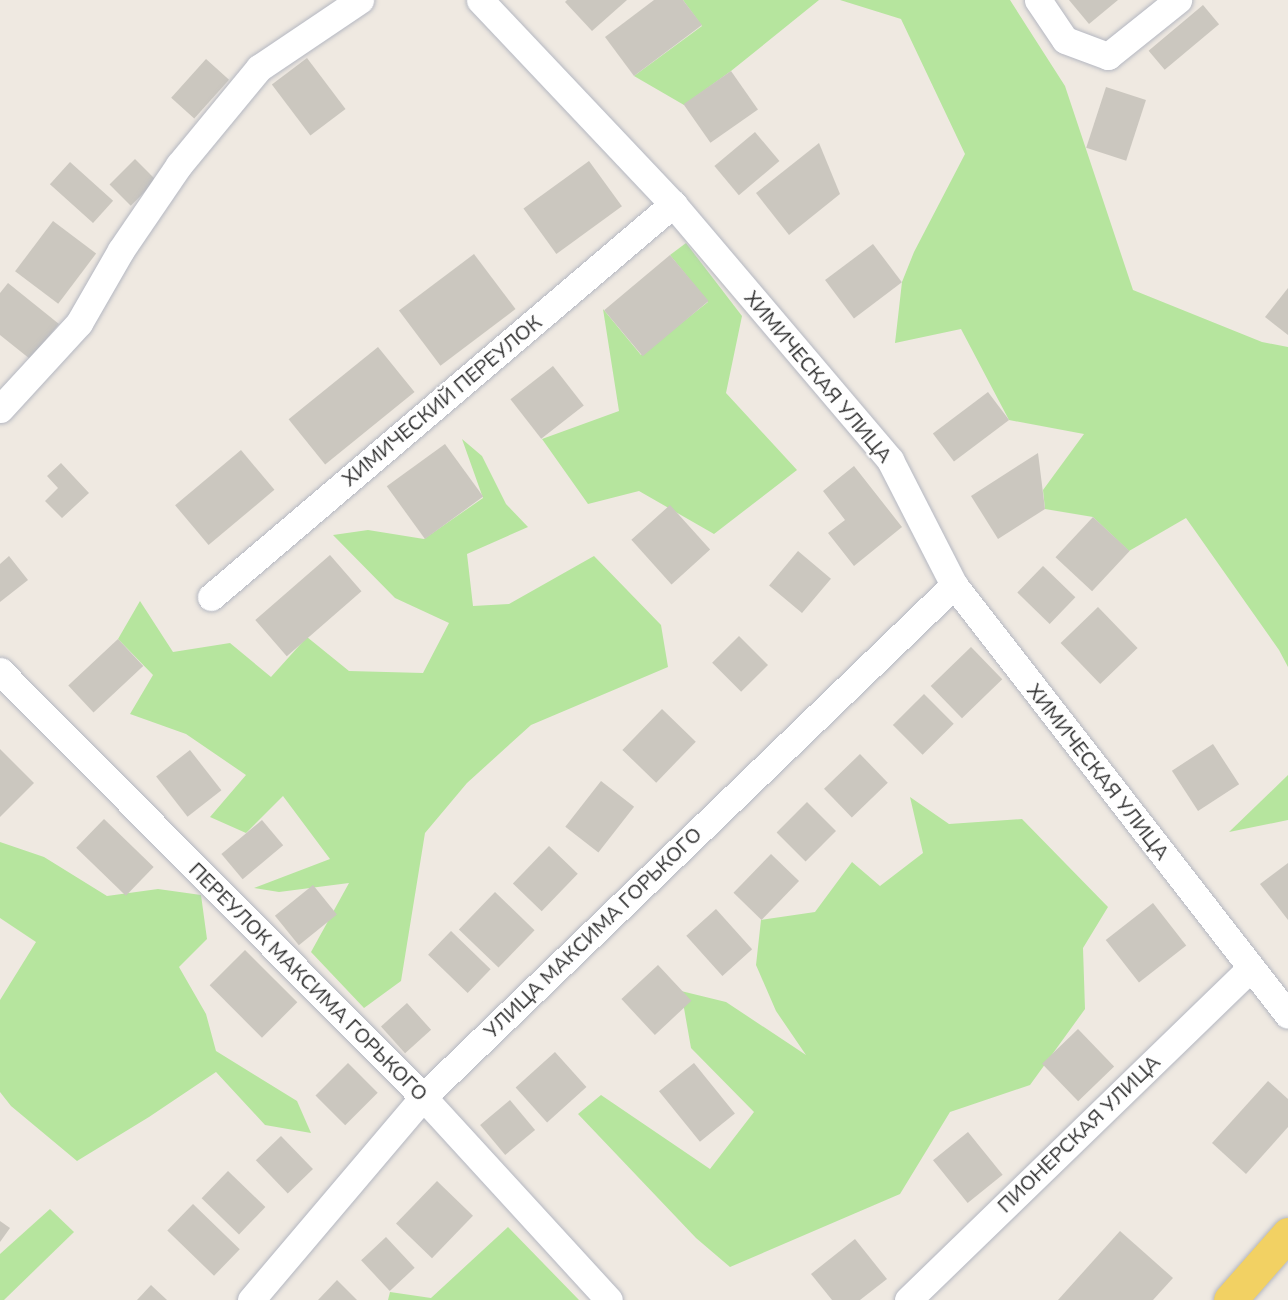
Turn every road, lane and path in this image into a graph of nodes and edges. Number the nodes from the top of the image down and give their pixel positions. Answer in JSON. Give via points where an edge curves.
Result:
{"nodes":[{"id":1,"x":360,"y":0,"type":"edge"},
{"id":2,"x":480,"y":0,"type":"edge"},
{"id":3,"x":1038,"y":0,"type":"edge"},
{"id":4,"x":1178,"y":0,"type":"edge"},
{"id":5,"x":673,"y":204,"type":"junction"},
{"id":6,"x":0,"y":410,"type":"edge"},
{"id":7,"x":954,"y":585,"type":"junction"},
{"id":8,"x":211,"y":597,"type":"dead end"},
{"id":9,"x":0,"y":671,"type":"edge"},
{"id":10,"x":1250,"y":968,"type":"junction"},
{"id":11,"x":1288,"y":1015,"type":"edge"},
{"id":12,"x":423,"y":1097,"type":"junction"},
{"id":13,"x":1288,"y":1234,"type":"edge"},
{"id":14,"x":251,"y":1300,"type":"edge"},
{"id":15,"x":609,"y":1300,"type":"edge"},
{"id":16,"x":908,"y":1300,"type":"edge"},
{"id":17,"x":1230,"y":1300,"type":"edge"}],
"edges":[{"from":1,"to":6,"type":"street","via":[[259,68],[179,165],[121,250],[79,323]]},
{"from":2,"to":5,"type":"street","name":"ХИМИЧЕСКАЯ УЛИЦА"},
{"from":3,"to":4,"type":"street","via":[[1065,40],[1108,56]]},
{"from":5,"to":7,"type":"street","name":"ХИМИЧЕСКАЯ УЛИЦА","via":[[890,460]]},
{"from":5,"to":8,"type":"street","name":"ХИМИЧЕСКИЙ ПЕРЕУЛОК"},
{"from":7,"to":10,"type":"street","name":"ХИМИЧЕСКАЯ УЛИЦА"},
{"from":7,"to":12,"type":"street","name":"УЛИЦА МАКСИМА ГОРЬКОГО"},
{"from":9,"to":12,"type":"street","name":"ПЕРЕУЛОК МАКСИМА ГОРЬКОГО"},
{"from":10,"to":11,"type":"street","name":"ХИМИЧЕСКАЯ УЛИЦА"},
{"from":10,"to":16,"type":"street","name":"ПИОНЕРСКАЯ УЛИЦА"},
{"from":12,"to":14,"type":"street","name":"УЛИЦА МАКСИМА ГОРЬКОГО"},
{"from":12,"to":15,"type":"street","name":"ПЕРЕУЛОК МАКСИМА ГОРЬКОГО"},
{"from":13,"to":17,"type":"main road"}]}
